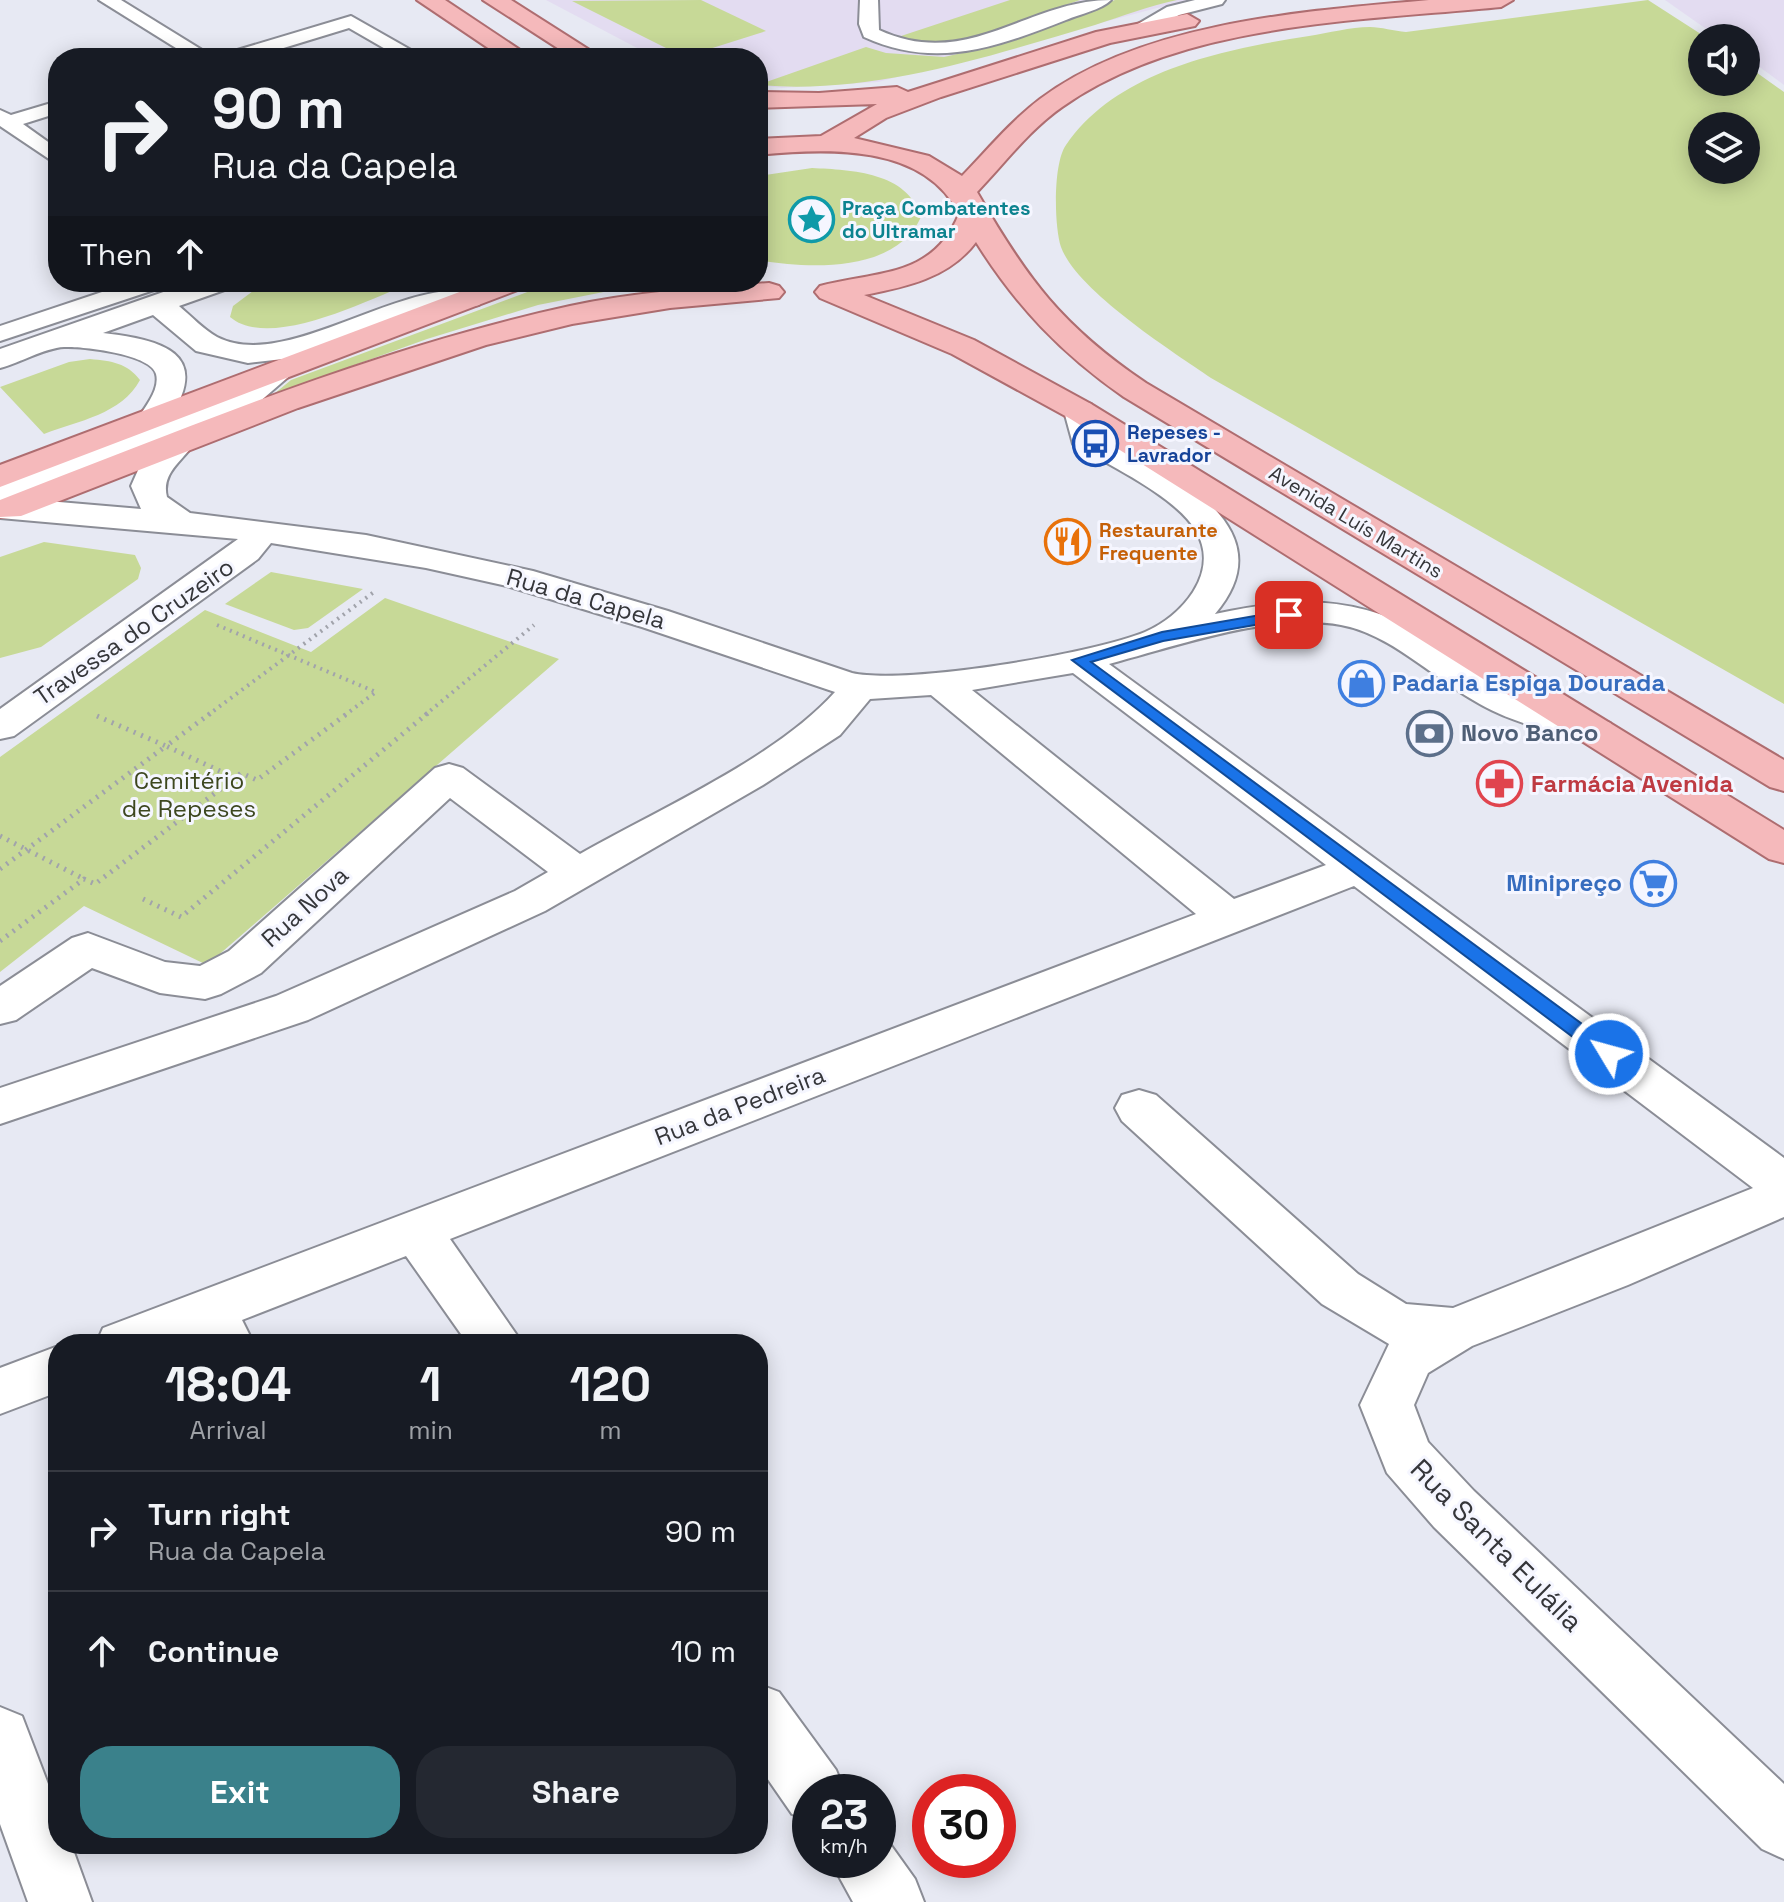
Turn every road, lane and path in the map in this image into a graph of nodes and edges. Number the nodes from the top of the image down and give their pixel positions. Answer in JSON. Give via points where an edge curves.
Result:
{"nodes":[{"id":1,"x":108,"y":0,"type":"edge"},
{"id":2,"x":429,"y":0,"type":"edge"},
{"id":3,"x":495,"y":0,"type":"edge"},
{"id":4,"x":869,"y":0,"type":"edge"},
{"id":5,"x":1102,"y":0,"type":"edge"},
{"id":6,"x":1216,"y":0,"type":"edge"},
{"id":7,"x":1348,"y":0,"type":"edge"},
{"id":8,"x":1501,"y":0,"type":"edge"},
{"id":9,"x":1135,"y":31,"type":"junction"},
{"id":10,"x":188,"y":48,"type":"edge"},
{"id":11,"x":264,"y":48,"type":"edge"},
{"id":12,"x":397,"y":48,"type":"edge"},
{"id":13,"x":504,"y":48,"type":"edge"},
{"id":14,"x":574,"y":48,"type":"edge"},
{"id":15,"x":932,"y":92,"type":"junction"},
{"id":16,"x":768,"y":100,"type":"edge"},
{"id":17,"x":48,"y":109,"type":"edge"},
{"id":18,"x":4,"y":119,"type":"edge"},
{"id":19,"x":768,"y":128,"type":"edge"},
{"id":20,"x":816,"y":144,"type":"junction"},
{"id":21,"x":768,"y":146,"type":"edge"},
{"id":22,"x":48,"y":152,"type":"edge"},
{"id":23,"x":968,"y":203,"type":"junction"},
{"id":24,"x":487,"y":292,"type":"edge"},
{"id":25,"x":769,"y":292,"type":"joint"},
{"id":26,"x":830,"y":292,"type":"junction"},
{"id":27,"x":156,"y":293,"type":"edge"},
{"id":28,"x":468,"y":299,"type":"junction"},
{"id":29,"x":0,"y":334,"type":"edge"},
{"id":30,"x":58,"y":338,"type":"junction"},
{"id":31,"x":0,"y":359,"type":"edge"},
{"id":32,"x":278,"y":372,"type":"junction"},
{"id":33,"x":1080,"y":411,"type":"junction"},
{"id":34,"x":154,"y":418,"type":"junction"},
{"id":35,"x":176,"y":445,"type":"junction"},
{"id":36,"x":2,"y":498,"type":"edge"},
{"id":37,"x":180,"y":522,"type":"junction"},
{"id":38,"x":262,"y":532,"type":"junction"},
{"id":39,"x":420,"y":557,"type":"junction"},
{"id":40,"x":571,"y":593,"type":"junction"},
{"id":41,"x":206,"y":621,"type":"dead end"},
{"id":42,"x":1162,"y":637,"type":"junction"},
{"id":43,"x":289,"y":655,"type":"junction"},
{"id":44,"x":1079,"y":660,"type":"junction"},
{"id":45,"x":939,"y":683,"type":"junction"},
{"id":46,"x":860,"y":687,"type":"junction"},
{"id":47,"x":95,"y":716,"type":"dead end"},
{"id":48,"x":0,"y":727,"type":"edge"},
{"id":49,"x":1599,"y":733,"type":"junction"},
{"id":50,"x":166,"y":746,"type":"junction"},
{"id":51,"x":235,"y":778,"type":"junction"},
{"id":52,"x":1784,"y":778,"type":"edge"},
{"id":53,"x":0,"y":836,"type":"edge"},
{"id":54,"x":1784,"y":849,"type":"edge"},
{"id":55,"x":28,"y":850,"type":"junction"},
{"id":56,"x":1359,"y":868,"type":"junction"},
{"id":57,"x":0,"y":869,"type":"edge"},
{"id":58,"x":578,"y":873,"type":"junction"},
{"id":59,"x":84,"y":879,"type":"junction"},
{"id":60,"x":143,"y":899,"type":"dead end"},
{"id":61,"x":1229,"y":918,"type":"junction"},
{"id":62,"x":0,"y":941,"type":"edge"},
{"id":63,"x":0,"y":1008,"type":"edge"},
{"id":64,"x":0,"y":1106,"type":"edge"},
{"id":65,"x":1139,"y":1108,"type":"dead end"},
{"id":66,"x":1784,"y":1184,"type":"edge"},
{"id":67,"x":1784,"y":1196,"type":"edge"},
{"id":68,"x":416,"y":1230,"type":"junction"},
{"id":69,"x":219,"y":1327,"type":"edge"},
{"id":70,"x":1454,"y":1330,"type":"junction"},
{"id":71,"x":179,"y":1334,"type":"edge"},
{"id":72,"x":490,"y":1334,"type":"edge"},
{"id":73,"x":48,"y":1373,"type":"edge"},
{"id":74,"x":0,"y":1391,"type":"edge"},
{"id":75,"x":768,"y":1727,"type":"edge"},
{"id":76,"x":0,"y":1737,"type":"edge"},
{"id":77,"x":801,"y":1774,"type":"edge"},
{"id":78,"x":1784,"y":1827,"type":"edge"},
{"id":79,"x":875,"y":1878,"type":"edge"},
{"id":80,"x":60,"y":1902,"type":"edge"},
{"id":81,"x":892,"y":1902,"type":"edge"}],
"edges":[{"from":1,"to":10,"type":"lane"},
{"from":2,"to":13,"type":"main road"},
{"from":3,"to":14,"type":"main road"},
{"from":4,"to":5,"type":"lane","via":[[871,33],[897,46],[934,50],[966,47]]},
{"from":6,"to":9,"type":"lane","via":[[1173,11]]},
{"from":7,"to":9,"type":"main road"},
{"from":8,"to":23,"type":"main road","via":[[1270,27],[1139,60],[1064,94],[1033,119]]},
{"from":9,"to":15,"type":"main road"},
{"from":11,"to":12,"type":"lane","via":[[351,22]]},
{"from":15,"to":16,"type":"main road"},
{"from":15,"to":20,"type":"main road"},
{"from":17,"to":18,"type":"lane"},
{"from":18,"to":22,"type":"lane"},
{"from":19,"to":20,"type":"main road"},
{"from":20,"to":21,"type":"main road"},
{"from":20,"to":23,"type":"main road","via":[[901,155],[938,171]]},
{"from":23,"to":26,"type":"main road","via":[[963,241],[934,265],[888,283]]},
{"from":23,"to":52,"type":"main road","name":"Avenida Luís Martins","via":[[1030,300],[1076,350]]},
{"from":24,"to":28,"type":"main road"},
{"from":25,"to":26,"type":"main road"},
{"from":25,"to":35,"type":"main road","via":[[621,305],[477,336]]},
{"from":26,"to":33,"type":"main road","via":[[963,347]]},
{"from":27,"to":28,"type":"street","via":[[207,344],[248,354],[281,351],[391,314]]},
{"from":27,"to":29,"type":"lane"},
{"from":27,"to":30,"type":"street"},
{"from":28,"to":32,"type":"main road"},
{"from":30,"to":31,"type":"street"},
{"from":30,"to":34,"type":"street","via":[[158,354],[170,364],[175,381],[170,398]]},
{"from":32,"to":34,"type":"main road"},
{"from":32,"to":36,"type":"street","via":[[240,402]]},
{"from":33,"to":42,"type":"street","via":[[1085,437],[1173,492],[1211,525],[1224,558],[1215,588],[1199,609]]},
{"from":33,"to":49,"type":"main road"},
{"from":34,"to":36,"type":"main road"},
{"from":35,"to":36,"type":"main road"},
{"from":35,"to":37,"type":"street","via":[[151,471],[146,486],[148,498]]},
{"from":36,"to":37,"type":"street","name":"Rua da Capela"},
{"from":37,"to":38,"type":"street","name":"Rua da Capela"},
{"from":38,"to":39,"type":"street","name":"Rua da Capela"},
{"from":38,"to":48,"type":"street","name":"Travessa do Cruzeiro","via":[[235,560]]},
{"from":39,"to":40,"type":"street","name":"Rua da Capela"},
{"from":39,"to":43,"type":"path"},
{"from":40,"to":46,"type":"street","name":"Rua da Capela"},
{"from":40,"to":60,"type":"path","via":[[181,917]]},
{"from":41,"to":43,"type":"path"},
{"from":42,"to":44,"type":"street","name":"Rua da Capela"},
{"from":42,"to":49,"type":"street","name":"Rua da Capela","via":[[1320,611],[1354,618],[1398,637],[1509,705]]},
{"from":43,"to":50,"type":"path"},
{"from":43,"to":51,"type":"path","via":[[376,692],[257,780],[241,773]]},
{"from":44,"to":45,"type":"street","name":"Rua da Capela"},
{"from":44,"to":56,"type":"street"},
{"from":45,"to":46,"type":"street","name":"Rua da Capela"},
{"from":45,"to":61,"type":"street"},
{"from":46,"to":58,"type":"street","via":[[826,726]]},
{"from":47,"to":50,"type":"path"},
{"from":49,"to":54,"type":"main road"},
{"from":50,"to":51,"type":"path"},
{"from":50,"to":55,"type":"path"},
{"from":51,"to":59,"type":"path","via":[[95,884]]},
{"from":53,"to":55,"type":"path"},
{"from":55,"to":57,"type":"path"},
{"from":55,"to":59,"type":"path"},
{"from":56,"to":61,"type":"street","name":"Rua da Pedreira"},
{"from":56,"to":66,"type":"street"},
{"from":58,"to":63,"type":"street","name":"Rua Nova","via":[[449,777],[245,962],[205,983],[160,977],[88,949]]},
{"from":58,"to":64,"type":"street","via":[[530,901],[292,1008]]},
{"from":59,"to":62,"type":"path"},
{"from":61,"to":68,"type":"street","name":"Rua da Pedreira"},
{"from":65,"to":70,"type":"street","via":[[1340,1289],[1396,1325]]},
{"from":67,"to":70,"type":"street","name":"Rua Santa Eulália"},
{"from":68,"to":69,"type":"street","name":"Rua da Pedreira"},
{"from":68,"to":72,"type":"street"},
{"from":69,"to":71,"type":"street","name":"Rua da Pedreira"},
{"from":70,"to":78,"type":"street","name":"Rua Santa Eulália","via":[[1409,1358],[1387,1405],[1406,1456],[1454,1509]]},
{"from":73,"to":74,"type":"street"},
{"from":75,"to":77,"type":"street"},
{"from":76,"to":80,"type":"street"},
{"from":79,"to":81,"type":"street"}]}
